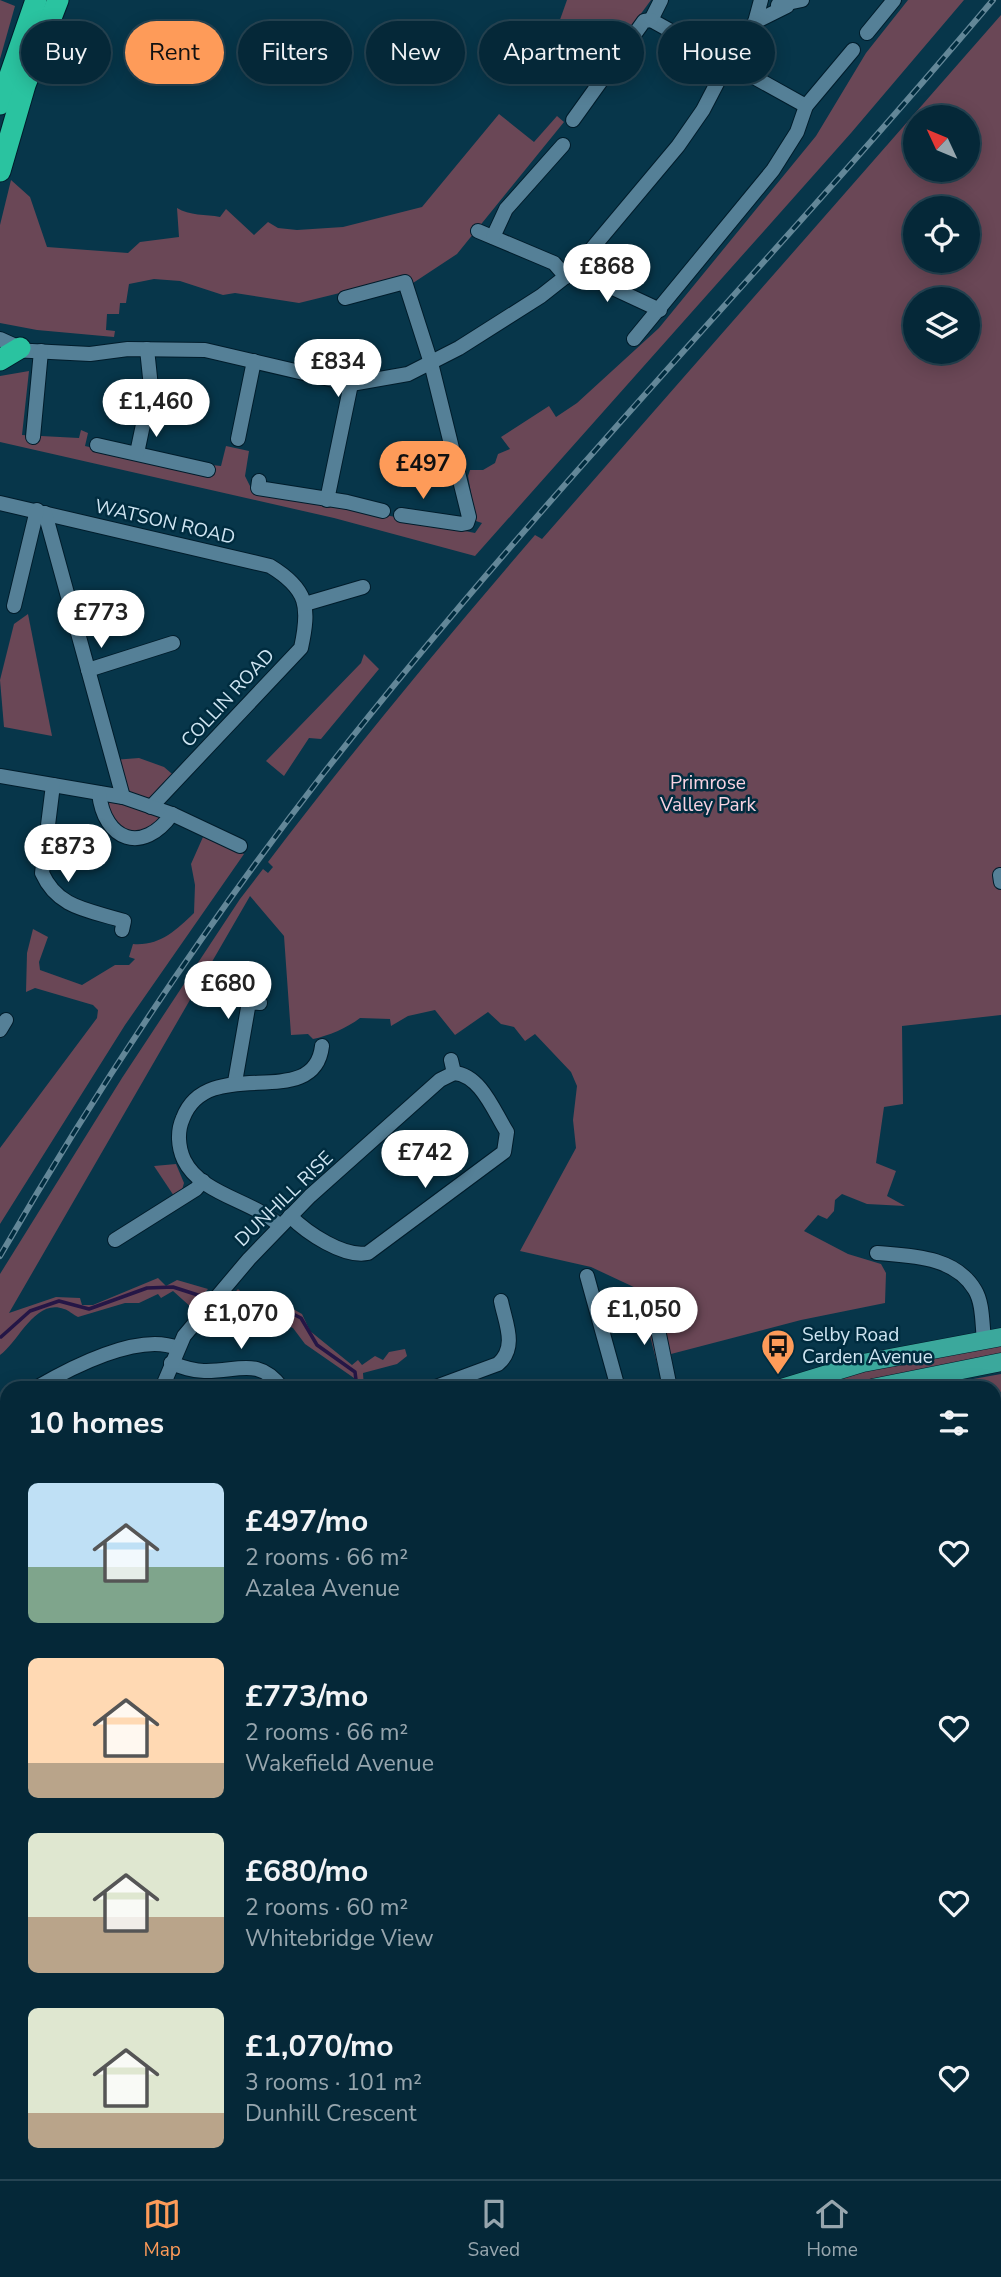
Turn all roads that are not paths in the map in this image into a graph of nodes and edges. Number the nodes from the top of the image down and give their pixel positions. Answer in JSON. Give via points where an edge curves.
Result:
{"nodes":[{"id":1,"x":36,"y":0,"type":"edge"},
{"id":2,"x":58,"y":0,"type":"edge"},
{"id":3,"x":661,"y":0,"type":"edge"},
{"id":4,"x":761,"y":0,"type":"edge"},
{"id":5,"x":768,"y":0,"type":"edge"},
{"id":6,"x":802,"y":0,"type":"edge"},
{"id":7,"x":894,"y":0,"type":"edge"},
{"id":8,"x":787,"y":6,"type":"junction"},
{"id":9,"x":651,"y":20,"type":"junction"},
{"id":10,"x":755,"y":21,"type":"edge"},
{"id":11,"x":757,"y":21,"type":"edge"},
{"id":12,"x":658,"y":24,"type":"edge"},
{"id":13,"x":867,"y":33,"type":"dead end"},
{"id":14,"x":853,"y":50,"type":"dead end"},
{"id":15,"x":717,"y":84,"type":"edge"},
{"id":16,"x":767,"y":84,"type":"edge"},
{"id":17,"x":0,"y":104,"type":"edge"},
{"id":18,"x":806,"y":106,"type":"junction"},
{"id":19,"x":573,"y":120,"type":"dead end"},
{"id":20,"x":563,"y":145,"type":"dead end"},
{"id":21,"x":0,"y":171,"type":"edge"},
{"id":22,"x":478,"y":232,"type":"dead end"},
{"id":23,"x":493,"y":237,"type":"junction"},
{"id":24,"x":570,"y":273,"type":"junction"},
{"id":25,"x":345,"y":298,"type":"dead end"},
{"id":26,"x":660,"y":310,"type":"junction"},
{"id":27,"x":0,"y":339,"type":"edge"},
{"id":28,"x":634,"y":339,"type":"dead end"},
{"id":29,"x":147,"y":349,"type":"junction"},
{"id":30,"x":20,"y":350,"type":"edge"},
{"id":31,"x":0,"y":360,"type":"edge"},
{"id":32,"x":254,"y":361,"type":"junction"},
{"id":33,"x":431,"y":363,"type":"junction"},
{"id":34,"x":351,"y":384,"type":"junction"},
{"id":35,"x":33,"y":437,"type":"dead end"},
{"id":36,"x":239,"y":439,"type":"dead end"},
{"id":37,"x":97,"y":444,"type":"dead end"},
{"id":38,"x":137,"y":453,"type":"junction"},
{"id":39,"x":208,"y":470,"type":"dead end"},
{"id":40,"x":258,"y":481,"type":"dead end"},
{"id":41,"x":327,"y":500,"type":"junction"},
{"id":42,"x":0,"y":503,"type":"edge"},
{"id":43,"x":383,"y":511,"type":"dead end"},
{"id":44,"x":41,"y":512,"type":"junction"},
{"id":45,"x":401,"y":515,"type":"dead end"},
{"id":46,"x":363,"y":587,"type":"dead end"},
{"id":47,"x":305,"y":604,"type":"junction"},
{"id":48,"x":13,"y":606,"type":"dead end"},
{"id":49,"x":173,"y":643,"type":"dead end"},
{"id":50,"x":88,"y":670,"type":"junction"},
{"id":51,"x":0,"y":776,"type":"edge"},
{"id":52,"x":53,"y":785,"type":"junction"},
{"id":53,"x":99,"y":793,"type":"junction"},
{"id":54,"x":123,"y":797,"type":"junction"},
{"id":55,"x":151,"y":807,"type":"junction"},
{"id":56,"x":172,"y":814,"type":"junction"},
{"id":57,"x":240,"y":846,"type":"dead end"},
{"id":58,"x":122,"y":930,"type":"dead end"},
{"id":59,"x":260,"y":1003,"type":"dead end"},
{"id":60,"x":322,"y":1046,"type":"dead end"},
{"id":61,"x":235,"y":1082,"type":"junction"},
{"id":62,"x":203,"y":1181,"type":"junction"},
{"id":63,"x":285,"y":1221,"type":"junction"},
{"id":64,"x":115,"y":1240,"type":"dead end"},
{"id":65,"x":877,"y":1253,"type":"dead end"},
{"id":66,"x":587,"y":1276,"type":"dead end"},
{"id":67,"x":652,"y":1300,"type":"dead end"},
{"id":68,"x":500,"y":1301,"type":"dead end"},
{"id":69,"x":993,"y":1338,"type":"edge"},
{"id":70,"x":177,"y":1348,"type":"junction"},
{"id":71,"x":1001,"y":1362,"type":"edge"},
{"id":72,"x":171,"y":1363,"type":"junction"},
{"id":73,"x":50,"y":1381,"type":"edge"},
{"id":74,"x":165,"y":1381,"type":"edge"},
{"id":75,"x":276,"y":1381,"type":"edge"},
{"id":76,"x":452,"y":1381,"type":"edge"},
{"id":77,"x":616,"y":1381,"type":"edge"},
{"id":78,"x":669,"y":1381,"type":"edge"},
{"id":79,"x":804,"y":1381,"type":"edge"},
{"id":80,"x":907,"y":1381,"type":"edge"}],
"edges":[{"from":1,"to":17,"type":"highway"},
{"from":2,"to":21,"type":"highway","via":[[25,85]]},
{"from":3,"to":9,"type":"street"},
{"from":4,"to":10,"type":"street"},
{"from":5,"to":8,"type":"street"},
{"from":6,"to":8,"type":"street"},
{"from":7,"to":13,"type":"street"},
{"from":8,"to":11,"type":"street"},
{"from":9,"to":12,"type":"street"},
{"from":9,"to":19,"type":"street","via":[[644,21]]},
{"from":14,"to":18,"type":"street"},
{"from":15,"to":24,"type":"street","via":[[678,146]]},
{"from":16,"to":18,"type":"street"},
{"from":18,"to":26,"type":"street","via":[[797,132],[773,170]]},
{"from":20,"to":23,"type":"street","via":[[506,209]]},
{"from":22,"to":23,"type":"street"},
{"from":23,"to":24,"type":"street"},
{"from":24,"to":26,"type":"street"},
{"from":24,"to":33,"type":"street"},
{"from":25,"to":33,"type":"street","via":[[405,282]]},
{"from":26,"to":28,"type":"street"},
{"from":27,"to":30,"type":"street"},
{"from":29,"to":30,"type":"street","via":[[90,354]]},
{"from":29,"to":32,"type":"street","via":[[205,350]]},
{"from":29,"to":38,"type":"street","via":[[151,387]]},
{"from":30,"to":31,"type":"highway"},
{"from":30,"to":35,"type":"street"},
{"from":32,"to":34,"type":"street"},
{"from":32,"to":36,"type":"street"},
{"from":33,"to":34,"type":"street","via":[[395,379]]},
{"from":33,"to":45,"type":"street","via":[[470,524]]},
{"from":34,"to":41,"type":"street"},
{"from":37,"to":38,"type":"street"},
{"from":38,"to":39,"type":"street"},
{"from":40,"to":41,"type":"street","via":[[258,488]]},
{"from":41,"to":43,"type":"street"},
{"from":42,"to":44,"type":"street","name":"WATSON ROAD"},
{"from":44,"to":47,"type":"street","name":"WATSON ROAD","via":[[270,566],[299,590]]},
{"from":44,"to":48,"type":"street"},
{"from":44,"to":50,"type":"street"},
{"from":46,"to":47,"type":"street"},
{"from":47,"to":55,"type":"street","name":"COLLIN ROAD","via":[[301,648]]},
{"from":49,"to":50,"type":"street"},
{"from":50,"to":54,"type":"street"},
{"from":51,"to":52,"type":"street"},
{"from":52,"to":53,"type":"street"},
{"from":52,"to":58,"type":"street","via":[[42,873],[63,901],[124,921]]},
{"from":53,"to":54,"type":"street"},
{"from":53,"to":56,"type":"street","via":[[101,812],[110,826],[127,837],[145,839],[161,829]]},
{"from":54,"to":55,"type":"street"},
{"from":55,"to":56,"type":"street"},
{"from":56,"to":57,"type":"street"},
{"from":59,"to":61,"type":"street","via":[[249,1002]]},
{"from":60,"to":61,"type":"street","via":[[318,1062],[297,1079]]},
{"from":61,"to":62,"type":"street","via":[[205,1091],[182,1119],[181,1155]]},
{"from":62,"to":63,"type":"street"},
{"from":62,"to":64,"type":"street"},
{"from":63,"to":63,"type":"street","name":"DUNHILL RISE","via":[[452,1067],[475,1081],[508,1132],[504,1152],[368,1254],[354,1253]]},
{"from":63,"to":70,"type":"street","name":"DUNHILL RISE","via":[[194,1322]]},
{"from":65,"to":69,"type":"street","via":[[932,1260],[964,1276],[976,1291]]},
{"from":66,"to":77,"type":"street"},
{"from":67,"to":78,"type":"street"},
{"from":68,"to":76,"type":"street","via":[[510,1343],[504,1359]]},
{"from":69,"to":79,"type":"main road","via":[[863,1363]]},
{"from":70,"to":72,"type":"street","name":"DUNHILL RISE"},
{"from":70,"to":73,"type":"street","via":[[160,1343],[131,1347]]},
{"from":71,"to":80,"type":"main road"},
{"from":72,"to":74,"type":"street","name":"DUNHILL RISE"},
{"from":72,"to":75,"type":"street","via":[[202,1371],[258,1368]]}]}
